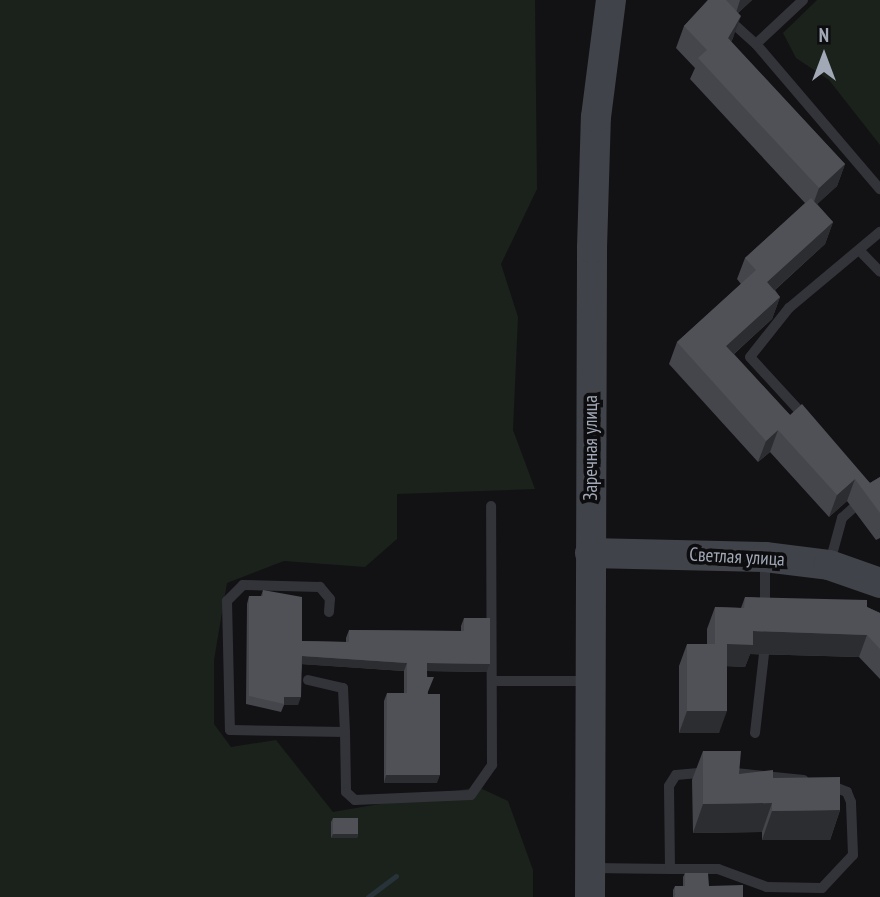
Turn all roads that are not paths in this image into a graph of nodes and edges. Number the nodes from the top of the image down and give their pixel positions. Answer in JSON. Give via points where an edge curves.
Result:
{"nodes":[{"id":1,"x":611,"y":0,"type":"edge"},
{"id":2,"x":803,"y":0,"type":"edge"},
{"id":3,"x":720,"y":12,"type":"edge"},
{"id":4,"x":756,"y":44,"type":"junction"},
{"id":5,"x":880,"y":189,"type":"edge"},
{"id":6,"x":880,"y":232,"type":"edge"},
{"id":7,"x":860,"y":251,"type":"junction"},
{"id":8,"x":880,"y":272,"type":"edge"},
{"id":9,"x":816,"y":429,"type":"edge"},
{"id":10,"x":859,"y":502,"type":"edge"},
{"id":11,"x":491,"y":506,"type":"dead end"},
{"id":12,"x":590,"y":553,"type":"junction"},
{"id":13,"x":765,"y":557,"type":"junction"},
{"id":14,"x":829,"y":565,"type":"junction"},
{"id":15,"x":880,"y":583,"type":"edge"},
{"id":16,"x":329,"y":612,"type":"dead end"},
{"id":17,"x":765,"y":619,"type":"edge"},
{"id":18,"x":764,"y":654,"type":"edge"},
{"id":19,"x":308,"y":680,"type":"dead end"},
{"id":20,"x":495,"y":681,"type":"junction"},
{"id":21,"x":590,"y":681,"type":"junction"},
{"id":22,"x":345,"y":732,"type":"junction"},
{"id":23,"x":755,"y":733,"type":"dead end"},
{"id":24,"x":670,"y":869,"type":"junction"},
{"id":25,"x":590,"y":883,"type":"edge"},
{"id":26,"x":825,"y":892,"type":"edge"}],
"edges":[{"from":1,"to":12,"type":"street","name":"Заречная улица","via":[[596,130]]},
{"from":2,"to":4,"type":"lane"},
{"from":3,"to":4,"type":"lane"},
{"from":4,"to":5,"type":"lane"},
{"from":6,"to":7,"type":"lane"},
{"from":7,"to":8,"type":"lane"},
{"from":7,"to":9,"type":"lane","via":[[789,308],[750,357]]},
{"from":10,"to":14,"type":"lane","via":[[842,517]]},
{"from":11,"to":20,"type":"lane"},
{"from":12,"to":13,"type":"street","name":"Светлая улица"},
{"from":12,"to":21,"type":"street","name":"Заречная улица"},
{"from":13,"to":14,"type":"street","name":"Светлая улица"},
{"from":13,"to":17,"type":"lane"},
{"from":14,"to":15,"type":"street","name":"Светлая улица"},
{"from":16,"to":22,"type":"lane","via":[[330,598],[320,586],[243,585],[227,601],[229,724],[236,732]]},
{"from":18,"to":23,"type":"lane"},
{"from":19,"to":22,"type":"lane","via":[[336,681],[343,688]]},
{"from":20,"to":21,"type":"lane"},
{"from":20,"to":22,"type":"lane","via":[[492,765],[471,795],[446,801],[347,797]]},
{"from":21,"to":25,"type":"street","name":"Заречная улица"},
{"from":24,"to":25,"type":"lane"},
{"from":24,"to":26,"type":"lane","via":[[718,869],[766,887]]},
{"from":24,"to":26,"type":"lane","via":[[668,786],[676,775],[763,773],[847,792],[853,855]]}]}
